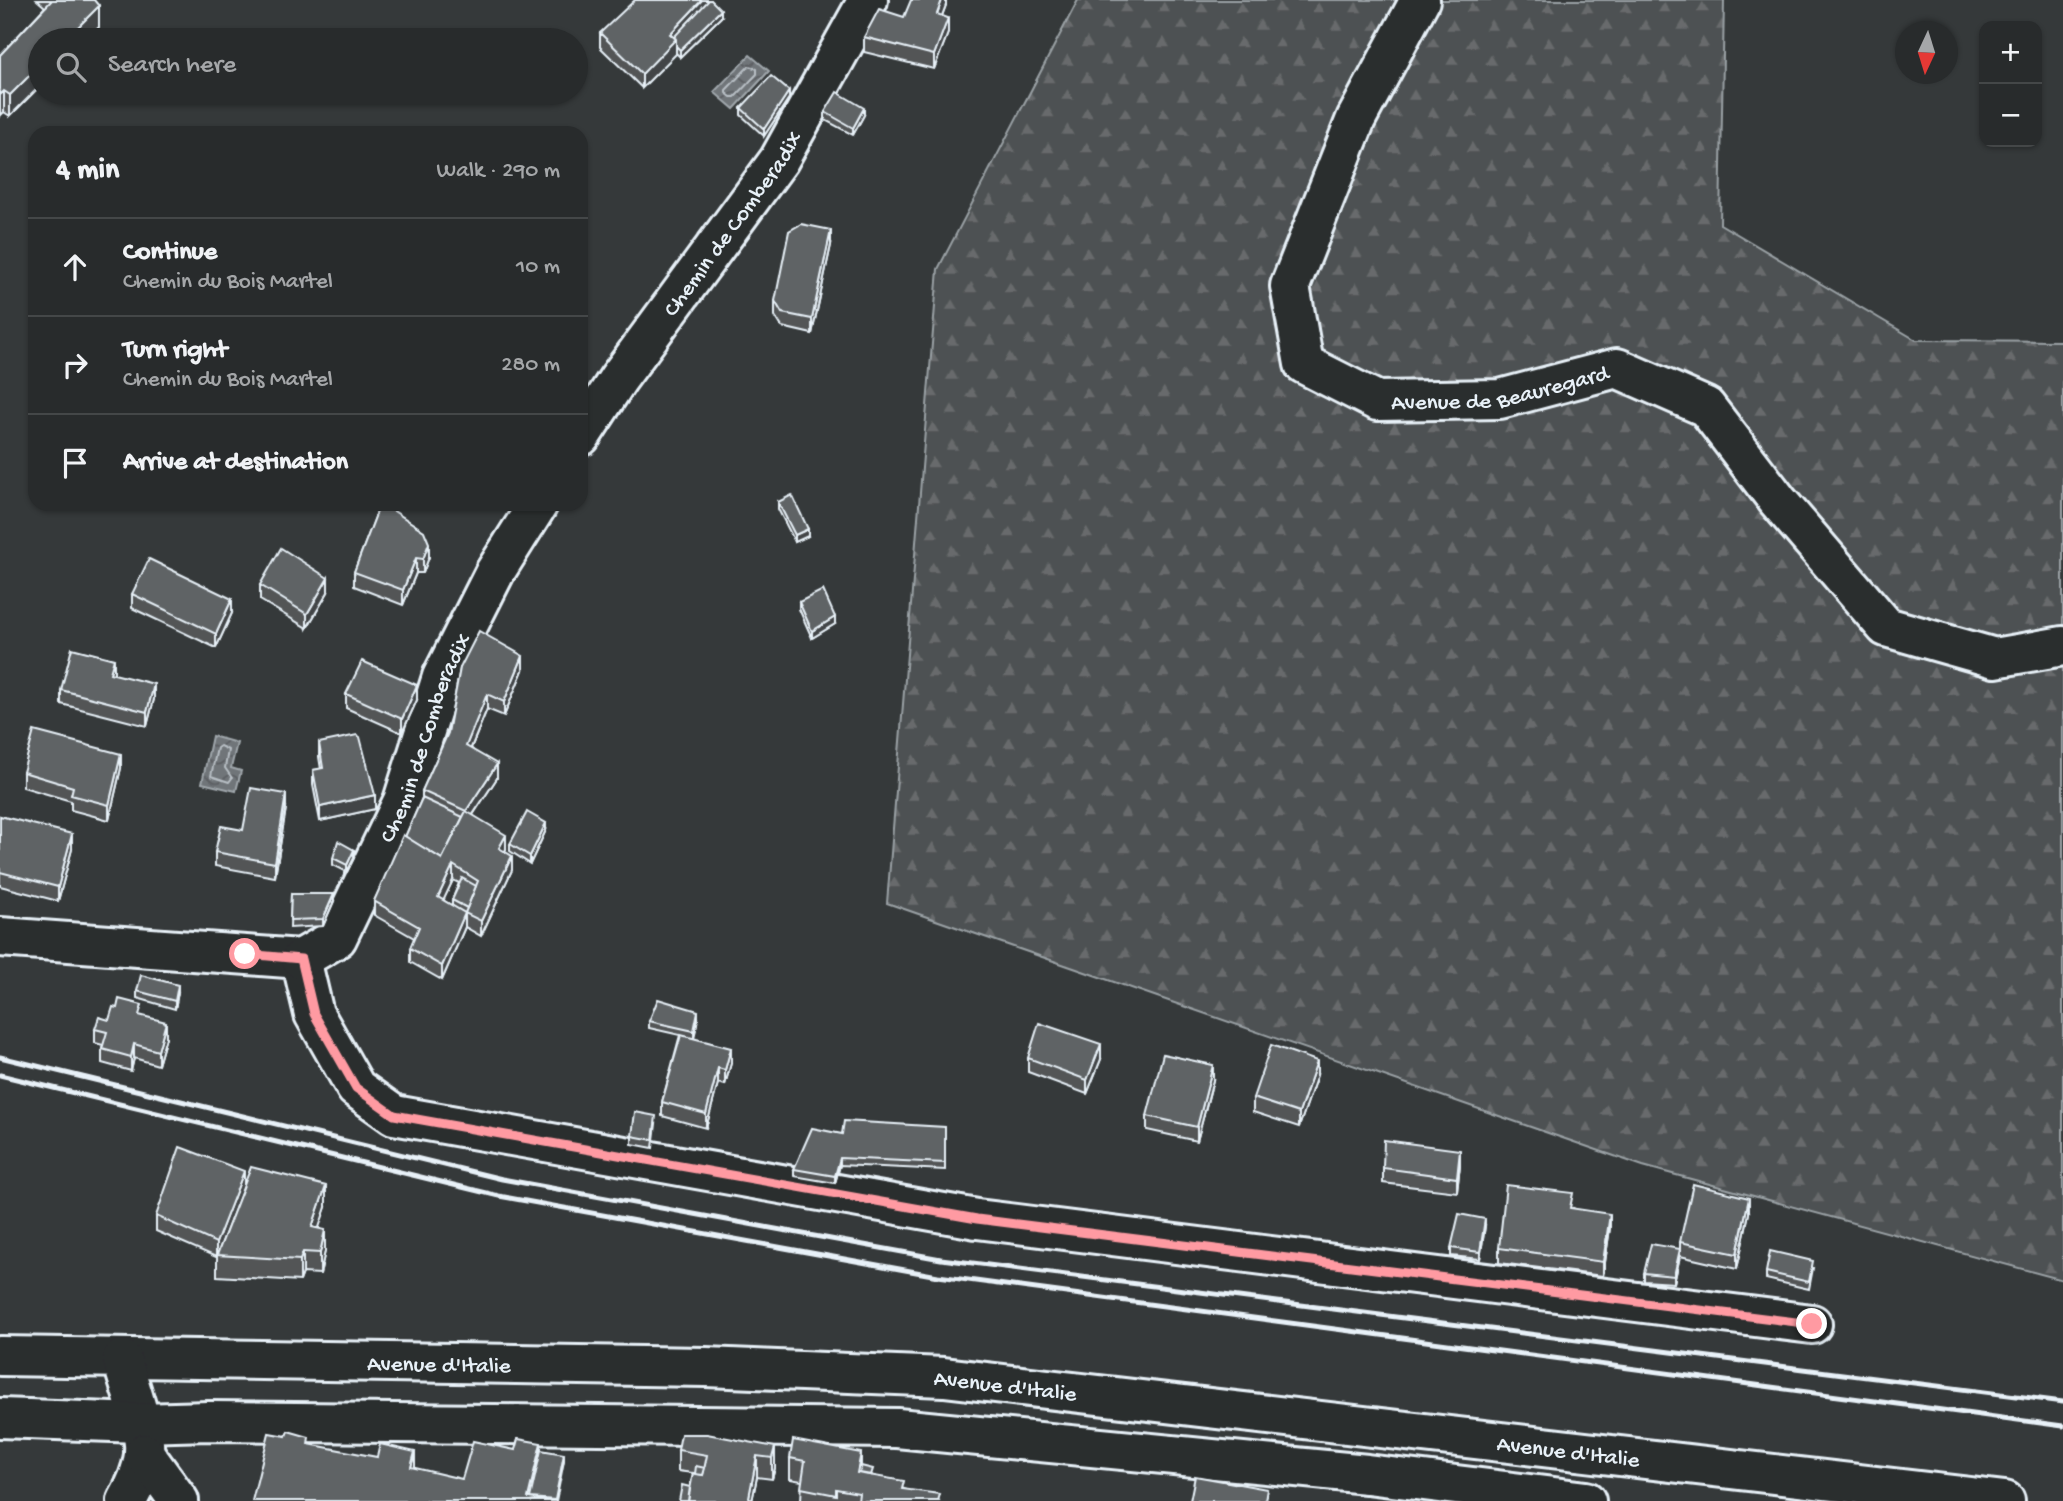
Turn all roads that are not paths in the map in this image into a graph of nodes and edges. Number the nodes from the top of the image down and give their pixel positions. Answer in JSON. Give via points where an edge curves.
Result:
{"nodes":[{"id":1,"x":868,"y":0,"type":"edge"},
{"id":2,"x":1420,"y":0,"type":"edge"},
{"id":3,"x":588,"y":425,"type":"edge"},
{"id":4,"x":534,"y":511,"type":"edge"},
{"id":5,"x":2063,"y":646,"type":"edge"},
{"id":6,"x":0,"y":936,"type":"edge"},
{"id":7,"x":301,"y":959,"type":"junction"},
{"id":8,"x":1812,"y":1324,"type":"dead end"},
{"id":9,"x":0,"y":1356,"type":"edge"},
{"id":10,"x":122,"y":1359,"type":"junction"},
{"id":11,"x":0,"y":1418,"type":"edge"},
{"id":12,"x":142,"y":1438,"type":"junction"},
{"id":13,"x":127,"y":1501,"type":"edge"},
{"id":14,"x":178,"y":1501,"type":"edge"},
{"id":15,"x":1586,"y":1501,"type":"edge"},
{"id":16,"x":2005,"y":1501,"type":"edge"}],
"edges":[{"from":1,"to":3,"type":"street","name":"Chemin de Comberadix","via":[[779,160]]},
{"from":2,"to":5,"type":"street","name":"Avenue de Beauregard","via":[[1356,119],[1290,286],[1304,364],[1377,401],[1500,399],[1617,368],[1706,407],[1778,501],[1886,627],[1995,658]]},
{"from":4,"to":7,"type":"street","name":"Chemin de Comberadix","via":[[495,572],[442,677],[403,801],[337,938]]},
{"from":6,"to":7,"type":"street"},
{"from":7,"to":8,"type":"street","via":[[314,1014],[356,1088],[394,1115],[977,1219]]},
{"from":9,"to":10,"type":"street","name":"Avenue d'Italie"},
{"from":10,"to":12,"type":"street"},
{"from":10,"to":16,"type":"street","name":"Avenue d'Italie","via":[[706,1367],[944,1377]]},
{"from":11,"to":12,"type":"street","name":"Avenue d'Italie"},
{"from":12,"to":13,"type":"street","via":[[136,1484]]},
{"from":12,"to":14,"type":"street"},
{"from":12,"to":15,"type":"street","name":"Avenue d'Italie","via":[[223,1421],[897,1428],[1367,1474]]}]}
